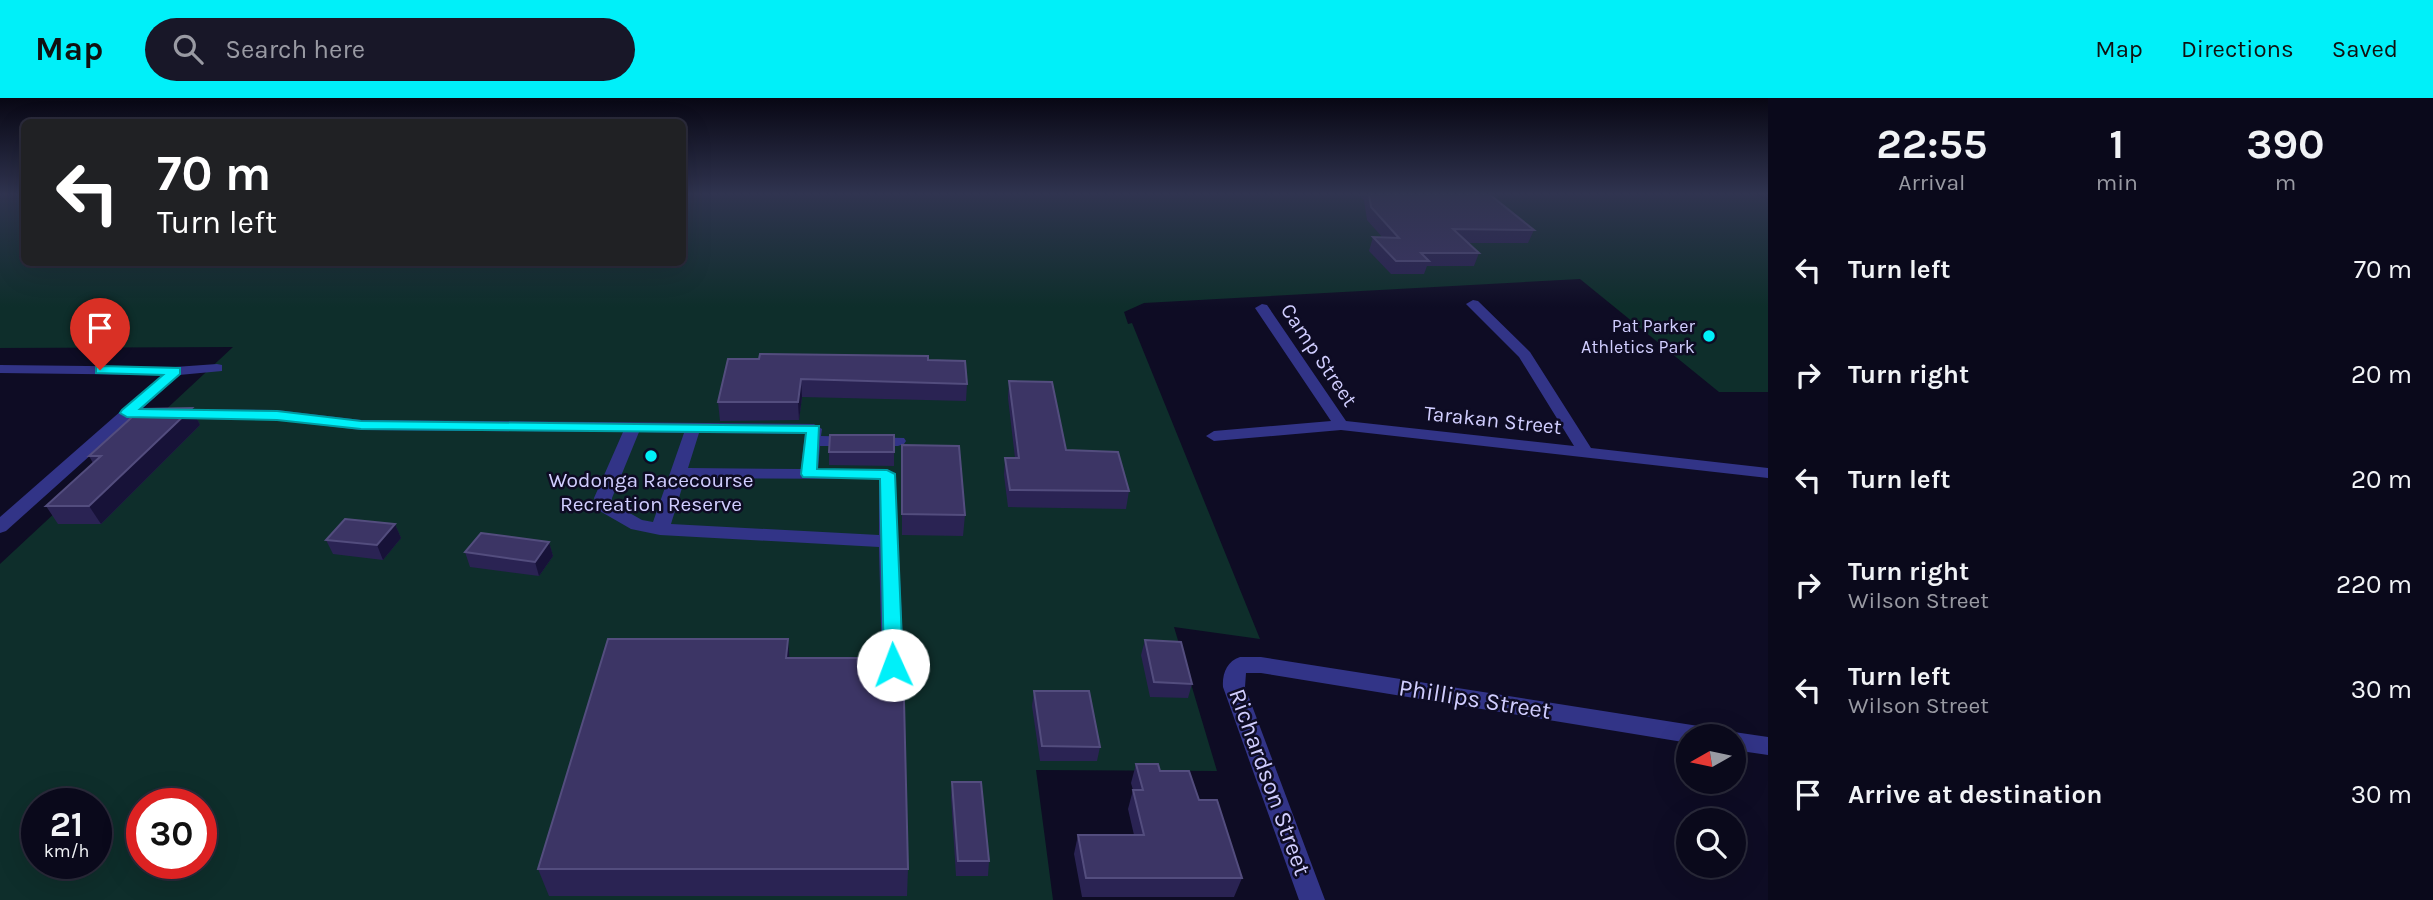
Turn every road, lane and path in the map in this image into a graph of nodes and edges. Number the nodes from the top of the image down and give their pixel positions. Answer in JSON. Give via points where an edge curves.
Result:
{"nodes":[{"id":1,"x":1473,"y":304,"type":"dead end"},
{"id":2,"x":1262,"y":308,"type":"dead end"},
{"id":3,"x":217,"y":368,"type":"dead end"},
{"id":4,"x":0,"y":369,"type":"edge"},
{"id":5,"x":175,"y":371,"type":"junction"},
{"id":6,"x":127,"y":413,"type":"junction"},
{"id":7,"x":1341,"y":425,"type":"junction"},
{"id":8,"x":633,"y":427,"type":"junction"},
{"id":9,"x":693,"y":428,"type":"junction"},
{"id":10,"x":1214,"y":436,"type":"dead end"},
{"id":11,"x":813,"y":441,"type":"junction"},
{"id":12,"x":898,"y":441,"type":"dead end"},
{"id":13,"x":1585,"y":451,"type":"junction"},
{"id":14,"x":678,"y":473,"type":"junction"},
{"id":15,"x":1768,"y":473,"type":"edge"},
{"id":16,"x":809,"y":474,"type":"junction"},
{"id":17,"x":0,"y":527,"type":"edge"},
{"id":18,"x":660,"y":529,"type":"junction"},
{"id":19,"x":888,"y":542,"type":"junction"},
{"id":20,"x":893,"y":665,"type":"edge"},
{"id":21,"x":1240,"y":665,"type":"joint"},
{"id":22,"x":1676,"y":731,"type":"edge"},
{"id":23,"x":1746,"y":743,"type":"edge"},
{"id":24,"x":1768,"y":746,"type":"edge"},
{"id":25,"x":1312,"y":900,"type":"edge"}],
"edges":[{"from":1,"to":13,"type":"street","via":[[1525,355]]},
{"from":2,"to":7,"type":"street","name":"Camp Street"},
{"from":3,"to":5,"type":"street"},
{"from":4,"to":5,"type":"street"},
{"from":5,"to":6,"type":"street"},
{"from":6,"to":8,"type":"street","via":[[277,415],[361,425]]},
{"from":6,"to":17,"type":"street"},
{"from":7,"to":10,"type":"street","name":"Tarakan Street"},
{"from":7,"to":13,"type":"street","name":"Tarakan Street"},
{"from":8,"to":9,"type":"street"},
{"from":8,"to":18,"type":"street","via":[[607,486],[604,506],[637,525]]},
{"from":9,"to":11,"type":"street","via":[[814,429]]},
{"from":9,"to":14,"type":"street"},
{"from":11,"to":12,"type":"street"},
{"from":11,"to":16,"type":"street"},
{"from":13,"to":15,"type":"street","name":"Tarakan Street"},
{"from":14,"to":16,"type":"street"},
{"from":14,"to":18,"type":"street"},
{"from":16,"to":19,"type":"street","via":[[887,474]]},
{"from":18,"to":19,"type":"street"},
{"from":19,"to":20,"type":"street"},
{"from":21,"to":22,"type":"street","name":"Phillips Street"},
{"from":21,"to":25,"type":"street","name":"Richardson Street","via":[[1233,676],[1234,687]]},
{"from":23,"to":24,"type":"street"}]}
